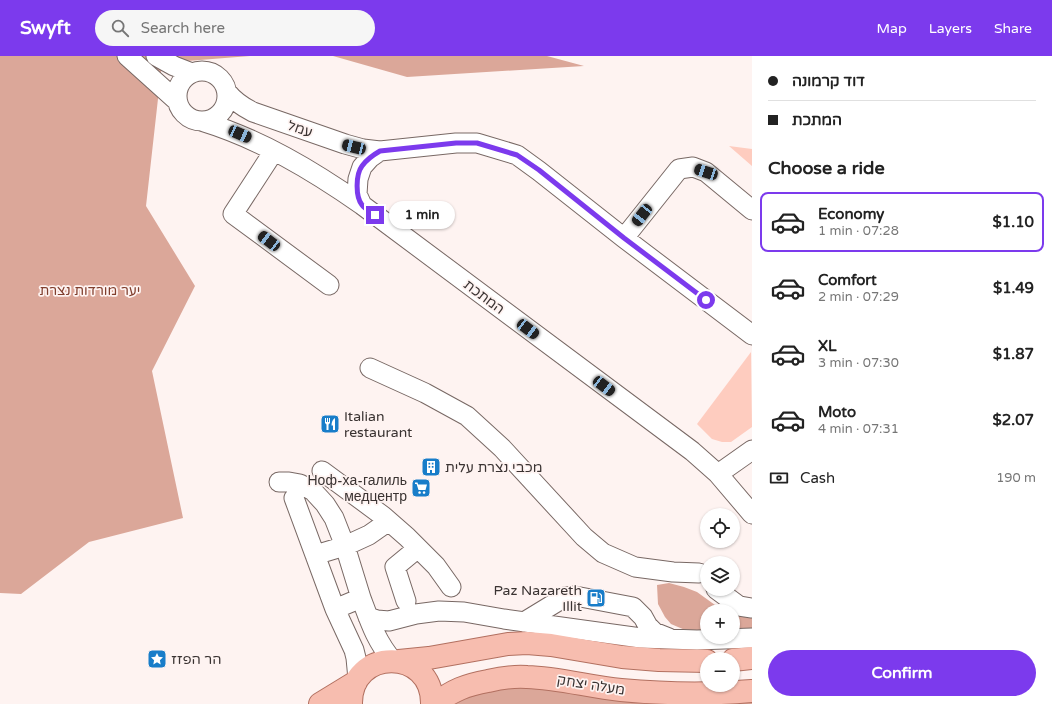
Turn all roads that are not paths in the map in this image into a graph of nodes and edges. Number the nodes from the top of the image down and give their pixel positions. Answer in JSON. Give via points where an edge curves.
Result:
{"nodes":[{"id":1,"x":127,"y":56,"type":"edge"},
{"id":2,"x":156,"y":56,"type":"edge"},
{"id":3,"x":192,"y":73,"type":"junction"},
{"id":4,"x":227,"y":92,"type":"junction"},
{"id":5,"x":177,"y":101,"type":"junction"},
{"id":6,"x":201,"y":121,"type":"junction"},
{"id":7,"x":274,"y":151,"type":"junction"},
{"id":8,"x":380,"y":151,"type":"junction"},
{"id":9,"x":362,"y":205,"type":"junction"},
{"id":10,"x":752,"y":210,"type":"edge"},
{"id":11,"x":624,"y":238,"type":"junction"},
{"id":12,"x":329,"y":285,"type":"dead end"},
{"id":13,"x":752,"y":335,"type":"edge"},
{"id":14,"x":370,"y":368,"type":"dead end"},
{"id":15,"x":752,"y":450,"type":"edge"},
{"id":16,"x":322,"y":471,"type":"dead end"},
{"id":17,"x":718,"y":474,"type":"junction"},
{"id":18,"x":279,"y":482,"type":"dead end"},
{"id":19,"x":294,"y":498,"type":"dead end"},
{"id":20,"x":752,"y":514,"type":"edge"},
{"id":21,"x":389,"y":521,"type":"junction"},
{"id":22,"x":345,"y":546,"type":"junction"},
{"id":23,"x":418,"y":548,"type":"junction"},
{"id":24,"x":315,"y":555,"type":"junction"},
{"id":25,"x":683,"y":557,"type":"dead end"},
{"id":26,"x":700,"y":574,"type":"edge"},
{"id":27,"x":700,"y":576,"type":"edge"},
{"id":28,"x":451,"y":587,"type":"dead end"},
{"id":29,"x":725,"y":596,"type":"edge"},
{"id":30,"x":361,"y":598,"type":"junction"},
{"id":31,"x":406,"y":601,"type":"dead end"},
{"id":32,"x":752,"y":608,"type":"edge"},
{"id":33,"x":335,"y":609,"type":"junction"},
{"id":34,"x":368,"y":617,"type":"junction"},
{"id":35,"x":524,"y":622,"type":"junction"},
{"id":36,"x":752,"y":638,"type":"edge"},
{"id":37,"x":670,"y":639,"type":"junction"},
{"id":38,"x":752,"y":658,"type":"edge"},
{"id":39,"x":740,"y":659,"type":"edge"},
{"id":40,"x":396,"y":661,"type":"junction"},
{"id":41,"x":700,"y":661,"type":"edge"},
{"id":42,"x":357,"y":680,"type":"junction"},
{"id":43,"x":752,"y":691,"type":"edge"},
{"id":44,"x":320,"y":704,"type":"edge"},
{"id":45,"x":351,"y":704,"type":"edge"},
{"id":46,"x":434,"y":704,"type":"edge"}],
"edges":[{"from":1,"to":5,"type":"street"},
{"from":2,"to":3,"type":"street"},
{"from":3,"to":4,"type":"street","via":[[200,70],[216,75],[222,80]]},
{"from":3,"to":5,"type":"street","via":[[184,77],[179,84]]},
{"from":4,"to":6,"type":"street","via":[[223,111],[217,117]]},
{"from":4,"to":8,"type":"street","name":"עמל","via":[[232,99],[253,112],[345,144]]},
{"from":5,"to":6,"type":"street","via":[[186,116]]},
{"from":6,"to":7,"type":"street","name":"המתכת","via":[[240,134]]},
{"from":7,"to":9,"type":"street","name":"המתכת","via":[[330,183]]},
{"from":7,"to":12,"type":"street","via":[[233,214]]},
{"from":8,"to":9,"type":"street","via":[[362,166],[357,194]]},
{"from":8,"to":11,"type":"street","name":"עמל","via":[[477,143],[517,155]]},
{"from":9,"to":17,"type":"street","name":"המתכת","via":[[692,451]]},
{"from":10,"to":11,"type":"street","via":[[706,172],[693,168],[679,169]]},
{"from":11,"to":13,"type":"street","name":"עמל"},
{"from":14,"to":27,"type":"street","via":[[425,392],[467,416],[502,448],[584,537],[603,553],[635,567]]},
{"from":15,"to":17,"type":"street"},
{"from":16,"to":21,"type":"street"},
{"from":17,"to":20,"type":"street","name":"המתכת"},
{"from":18,"to":22,"type":"street","via":[[300,484],[313,491],[334,518]]},
{"from":19,"to":24,"type":"street"},
{"from":21,"to":22,"type":"street","via":[[369,535]]},
{"from":21,"to":23,"type":"street"},
{"from":22,"to":24,"type":"street"},
{"from":22,"to":30,"type":"street"},
{"from":23,"to":28,"type":"street","via":[[436,566]]},
{"from":23,"to":31,"type":"street","via":[[395,567]]},
{"from":24,"to":33,"type":"street"},
{"from":25,"to":26,"type":"street"},
{"from":29,"to":32,"type":"street","via":[[739,606]]},
{"from":30,"to":33,"type":"street"},
{"from":30,"to":34,"type":"street"},
{"from":33,"to":42,"type":"street","via":[[354,650]]},
{"from":34,"to":35,"type":"street","via":[[389,621],[439,611],[464,612]]},
{"from":34,"to":40,"type":"street","via":[[379,642]]},
{"from":35,"to":37,"type":"street","via":[[641,638]]},
{"from":35,"to":37,"type":"street","via":[[565,597],[575,596],[633,607],[654,632]]},
{"from":36,"to":37,"type":"street"},
{"from":38,"to":39,"type":"main road"},
{"from":40,"to":41,"type":"main road","via":[[508,644],[551,645],[622,657]]},
{"from":40,"to":42,"type":"main road","via":[[373,665]]},
{"from":40,"to":46,"type":"main road","via":[[413,667],[423,676],[430,688]]},
{"from":42,"to":44,"type":"main road"},
{"from":42,"to":45,"type":"main road"},
{"from":43,"to":46,"type":"main road","name":"מעלה יצחק","via":[[726,694],[657,693],[618,690],[527,676],[474,684],[456,690]]}]}
